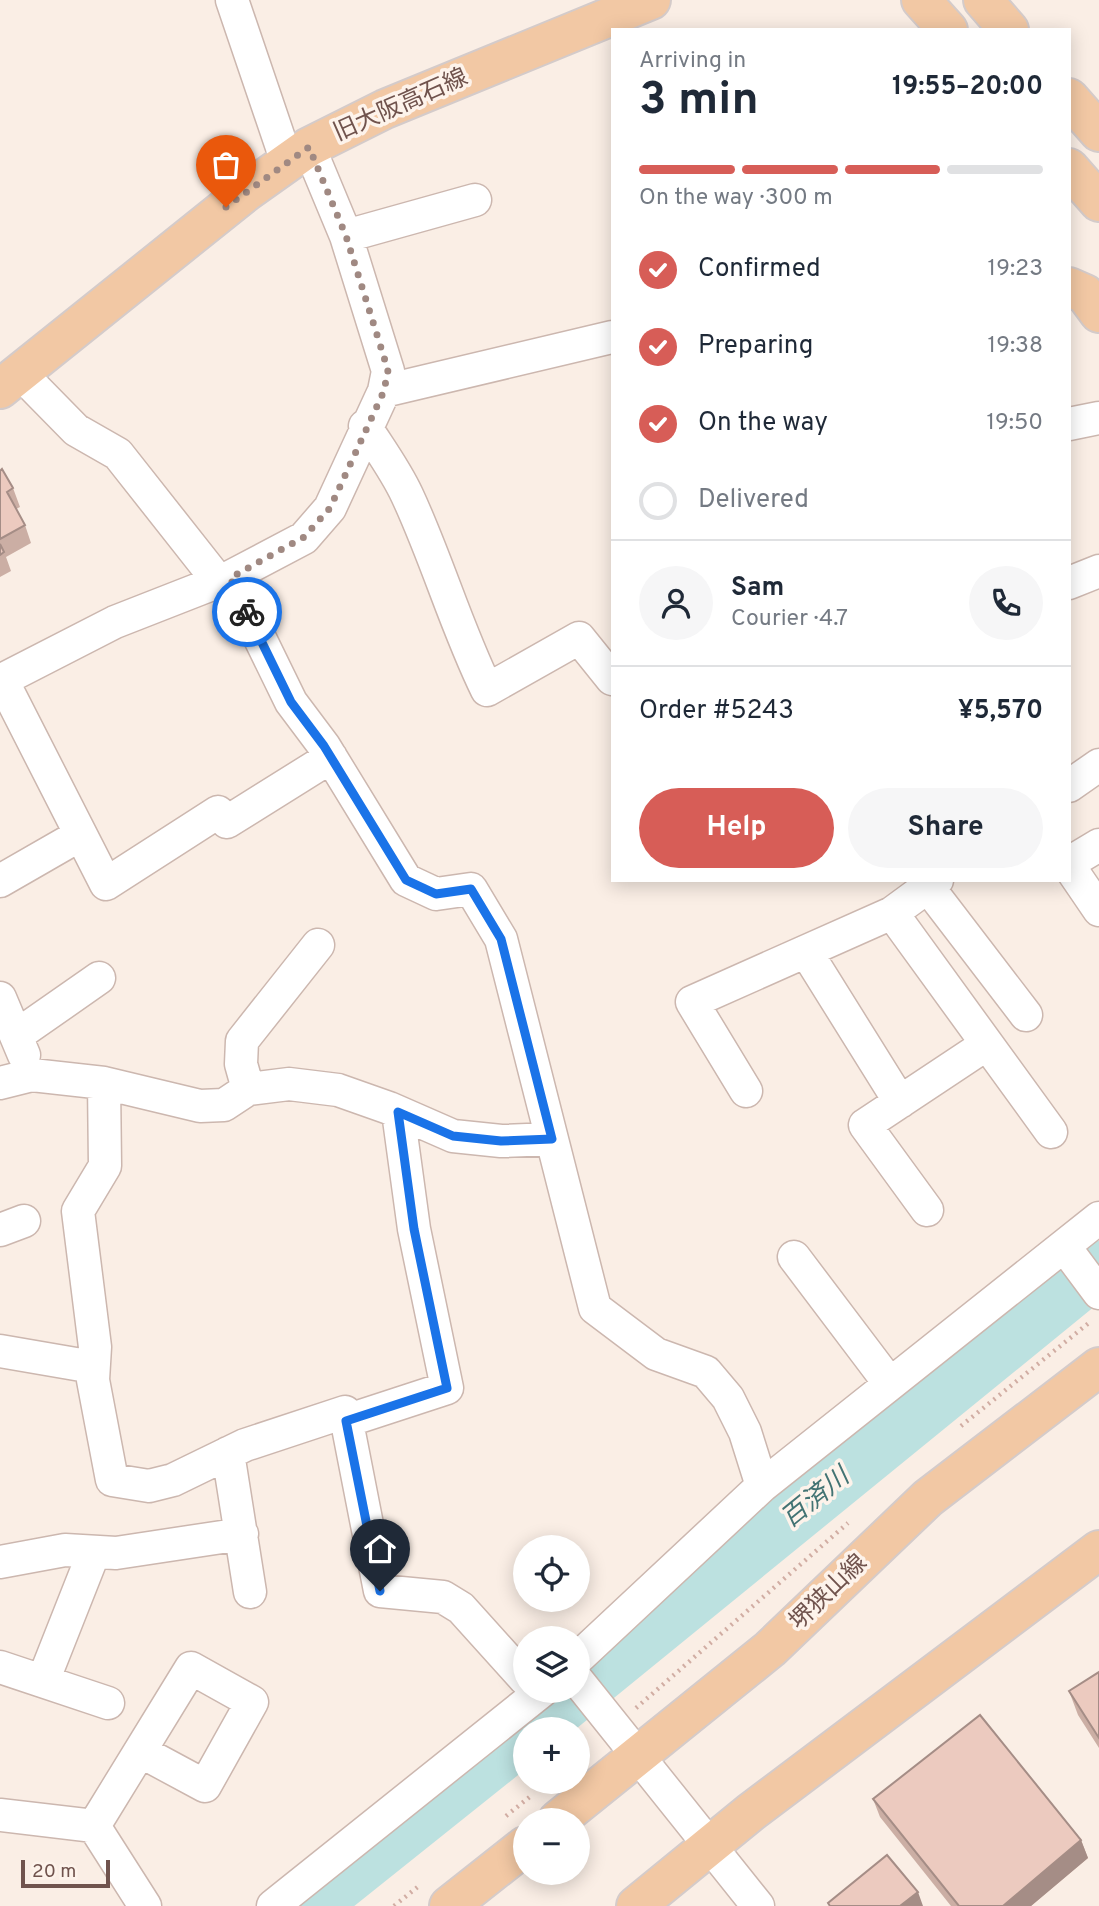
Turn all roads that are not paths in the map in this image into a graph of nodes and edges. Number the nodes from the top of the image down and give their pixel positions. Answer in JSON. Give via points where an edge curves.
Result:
{"nodes":[{"id":1,"x":232,"y":0,"type":"edge"},
{"id":2,"x":921,"y":0,"type":"edge"},
{"id":3,"x":983,"y":0,"type":"edge"},
{"id":4,"x":642,"y":9,"type":"edge"},
{"id":5,"x":946,"y":28,"type":"edge"},
{"id":6,"x":1007,"y":28,"type":"edge"},
{"id":7,"x":1071,"y":100,"type":"edge"},
{"id":8,"x":1099,"y":132,"type":"edge"},
{"id":9,"x":298,"y":155,"type":"junction"},
{"id":10,"x":1071,"y":170,"type":"edge"},
{"id":11,"x":475,"y":200,"type":"dead end"},
{"id":12,"x":1099,"y":202,"type":"edge"},
{"id":13,"x":346,"y":236,"type":"junction"},
{"id":14,"x":1071,"y":288,"type":"edge"},
{"id":15,"x":1099,"y":313,"type":"edge"},
{"id":16,"x":611,"y":337,"type":"edge"},
{"id":17,"x":10,"y":381,"type":"edge"},
{"id":18,"x":384,"y":391,"type":"junction"},
{"id":19,"x":1099,"y":418,"type":"edge"},
{"id":20,"x":1071,"y":424,"type":"edge"},
{"id":21,"x":365,"y":426,"type":"junction"},
{"id":22,"x":1099,"y":571,"type":"edge"},
{"id":23,"x":224,"y":580,"type":"junction"},
{"id":24,"x":1071,"y":582,"type":"edge"},
{"id":25,"x":611,"y":678,"type":"edge"},
{"id":26,"x":1,"y":680,"type":"edge"},
{"id":27,"x":331,"y":757,"type":"junction"},
{"id":28,"x":80,"y":835,"type":"junction"},
{"id":29,"x":1099,"y":845,"type":"edge"},
{"id":30,"x":1071,"y":864,"type":"edge"},
{"id":31,"x":1071,"y":868,"type":"edge"},
{"id":32,"x":0,"y":881,"type":"edge"},
{"id":33,"x":933,"y":883,"type":"edge"},
{"id":34,"x":1099,"y":910,"type":"edge"},
{"id":35,"x":892,"y":913,"type":"junction"},
{"id":36,"x":318,"y":945,"type":"dead end"},
{"id":37,"x":807,"y":953,"type":"junction"},
{"id":38,"x":99,"y":978,"type":"dead end"},
{"id":39,"x":0,"y":998,"type":"edge"},
{"id":40,"x":1026,"y":1015,"type":"dead end"},
{"id":41,"x":16,"y":1036,"type":"junction"},
{"id":42,"x":987,"y":1044,"type":"junction"},
{"id":43,"x":32,"y":1075,"type":"junction"},
{"id":44,"x":0,"y":1083,"type":"edge"},
{"id":45,"x":104,"y":1083,"type":"junction"},
{"id":46,"x":248,"y":1089,"type":"junction"},
{"id":47,"x":746,"y":1091,"type":"dead end"},
{"id":48,"x":900,"y":1102,"type":"junction"},
{"id":49,"x":398,"y":1112,"type":"junction"},
{"id":50,"x":1051,"y":1132,"type":"dead end"},
{"id":51,"x":552,"y":1139,"type":"junction"},
{"id":52,"x":927,"y":1210,"type":"dead end"},
{"id":53,"x":1099,"y":1218,"type":"edge"},
{"id":54,"x":1067,"y":1251,"type":"junction"},
{"id":55,"x":794,"y":1258,"type":"dead end"},
{"id":56,"x":1098,"y":1291,"type":"edge"},
{"id":57,"x":0,"y":1351,"type":"edge"},
{"id":58,"x":93,"y":1367,"type":"junction"},
{"id":59,"x":1099,"y":1367,"type":"edge"},
{"id":60,"x":890,"y":1384,"type":"junction"},
{"id":61,"x":346,"y":1421,"type":"junction"},
{"id":62,"x":228,"y":1453,"type":"junction"},
{"id":63,"x":762,"y":1486,"type":"junction"},
{"id":64,"x":242,"y":1534,"type":"junction"},
{"id":65,"x":1099,"y":1550,"type":"edge"},
{"id":66,"x":94,"y":1552,"type":"junction"},
{"id":67,"x":0,"y":1562,"type":"edge"},
{"id":68,"x":250,"y":1591,"type":"dead end"},
{"id":69,"x":590,"y":1647,"type":"edge"},
{"id":70,"x":513,"y":1664,"type":"edge"},
{"id":71,"x":0,"y":1667,"type":"edge"},
{"id":72,"x":43,"y":1681,"type":"junction"},
{"id":73,"x":590,"y":1696,"type":"edge"},
{"id":74,"x":108,"y":1703,"type":"dead end"},
{"id":75,"x":519,"y":1703,"type":"edge"},
{"id":76,"x":140,"y":1751,"type":"dead end"},
{"id":77,"x":637,"y":1758,"type":"junction"},
{"id":78,"x":573,"y":1808,"type":"edge"},
{"id":79,"x":0,"y":1815,"type":"edge"},
{"id":80,"x":94,"y":1826,"type":"junction"},
{"id":81,"x":709,"y":1846,"type":"junction"},
{"id":82,"x":513,"y":1855,"type":"edge"},
{"id":83,"x":145,"y":1906,"type":"edge"},
{"id":84,"x":273,"y":1906,"type":"edge"},
{"id":85,"x":449,"y":1906,"type":"edge"},
{"id":86,"x":636,"y":1906,"type":"edge"},
{"id":87,"x":758,"y":1906,"type":"edge"}],
"edges":[{"from":1,"to":9,"type":"street"},
{"from":2,"to":5,"type":"main road"},
{"from":3,"to":6,"type":"main road"},
{"from":4,"to":9,"type":"main road","name":"旧大阪高石線","via":[[385,109]]},
{"from":7,"to":8,"type":"main road"},
{"from":9,"to":13,"type":"street"},
{"from":9,"to":17,"type":"main road","name":"旧大阪高石線"},
{"from":10,"to":12,"type":"main road"},
{"from":11,"to":13,"type":"street"},
{"from":13,"to":18,"type":"street","via":[[388,370]]},
{"from":14,"to":15,"type":"main road","via":[[1085,294]]},
{"from":16,"to":18,"type":"street"},
{"from":17,"to":23,"type":"street","via":[[76,430],[118,454]]},
{"from":18,"to":21,"type":"street"},
{"from":19,"to":20,"type":"street"},
{"from":21,"to":23,"type":"street","via":[[330,508],[304,537]]},
{"from":21,"to":25,"type":"street","via":[[406,493],[486,690],[579,638]]},
{"from":22,"to":24,"type":"street"},
{"from":23,"to":26,"type":"street","via":[[115,622]]},
{"from":23,"to":27,"type":"street","via":[[291,702]]},
{"from":26,"to":28,"type":"street"},
{"from":27,"to":28,"type":"street","via":[[227,822],[218,812],[106,884]]},
{"from":27,"to":51,"type":"street","via":[[406,880],[436,894],[471,889],[501,939]]},
{"from":28,"to":32,"type":"street"},
{"from":29,"to":30,"type":"street"},
{"from":31,"to":34,"type":"street"},
{"from":33,"to":35,"type":"street"},
{"from":33,"to":40,"type":"street"},
{"from":35,"to":37,"type":"street"},
{"from":35,"to":42,"type":"street"},
{"from":36,"to":46,"type":"street","via":[[242,1041],[241,1063]]},
{"from":37,"to":47,"type":"street","via":[[692,1002]]},
{"from":37,"to":48,"type":"street"},
{"from":38,"to":41,"type":"street"},
{"from":39,"to":41,"type":"street"},
{"from":41,"to":43,"type":"street"},
{"from":42,"to":48,"type":"street"},
{"from":42,"to":50,"type":"street"},
{"from":43,"to":44,"type":"street"},
{"from":43,"to":45,"type":"street"},
{"from":45,"to":46,"type":"street","via":[[200,1106],[224,1105]]},
{"from":45,"to":58,"type":"street","via":[[104,1166],[78,1211],[95,1347]]},
{"from":46,"to":49,"type":"street","via":[[289,1084],[338,1090]]},
{"from":48,"to":52,"type":"street","via":[[865,1125]]},
{"from":49,"to":51,"type":"street","via":[[453,1136],[501,1141]]},
{"from":49,"to":61,"type":"street","via":[[414,1229],[447,1388]]},
{"from":51,"to":63,"type":"street","via":[[595,1308],[656,1354],[706,1372],[729,1398]]},
{"from":53,"to":54,"type":"street"},
{"from":54,"to":56,"type":"street"},
{"from":54,"to":60,"type":"street"},
{"from":55,"to":60,"type":"street"},
{"from":57,"to":58,"type":"street"},
{"from":58,"to":62,"type":"street","via":[[111,1480],[149,1486],[173,1480]]},
{"from":59,"to":77,"type":"main road","name":"堺狭山線","via":[[928,1498],[770,1649]]},
{"from":60,"to":63,"type":"street"},
{"from":61,"to":62,"type":"street","via":[[345,1412]]},
{"from":61,"to":70,"type":"street","via":[[380,1591],[443,1597],[461,1608]]},
{"from":62,"to":64,"type":"street"},
{"from":63,"to":69,"type":"street"},
{"from":64,"to":66,"type":"street","via":[[116,1553]]},
{"from":64,"to":68,"type":"street"},
{"from":65,"to":81,"type":"main road"},
{"from":66,"to":67,"type":"street","via":[[65,1550]]},
{"from":66,"to":72,"type":"street"},
{"from":71,"to":72,"type":"street"},
{"from":72,"to":74,"type":"street"},
{"from":73,"to":77,"type":"street"},
{"from":75,"to":84,"type":"street"},
{"from":76,"to":80,"type":"street"},
{"from":77,"to":78,"type":"main road","name":"堺狭山線"},
{"from":77,"to":81,"type":"street"},
{"from":79,"to":80,"type":"street"},
{"from":80,"to":83,"type":"street"},
{"from":81,"to":86,"type":"main road"},
{"from":81,"to":87,"type":"street"},
{"from":82,"to":85,"type":"main road"}]}
